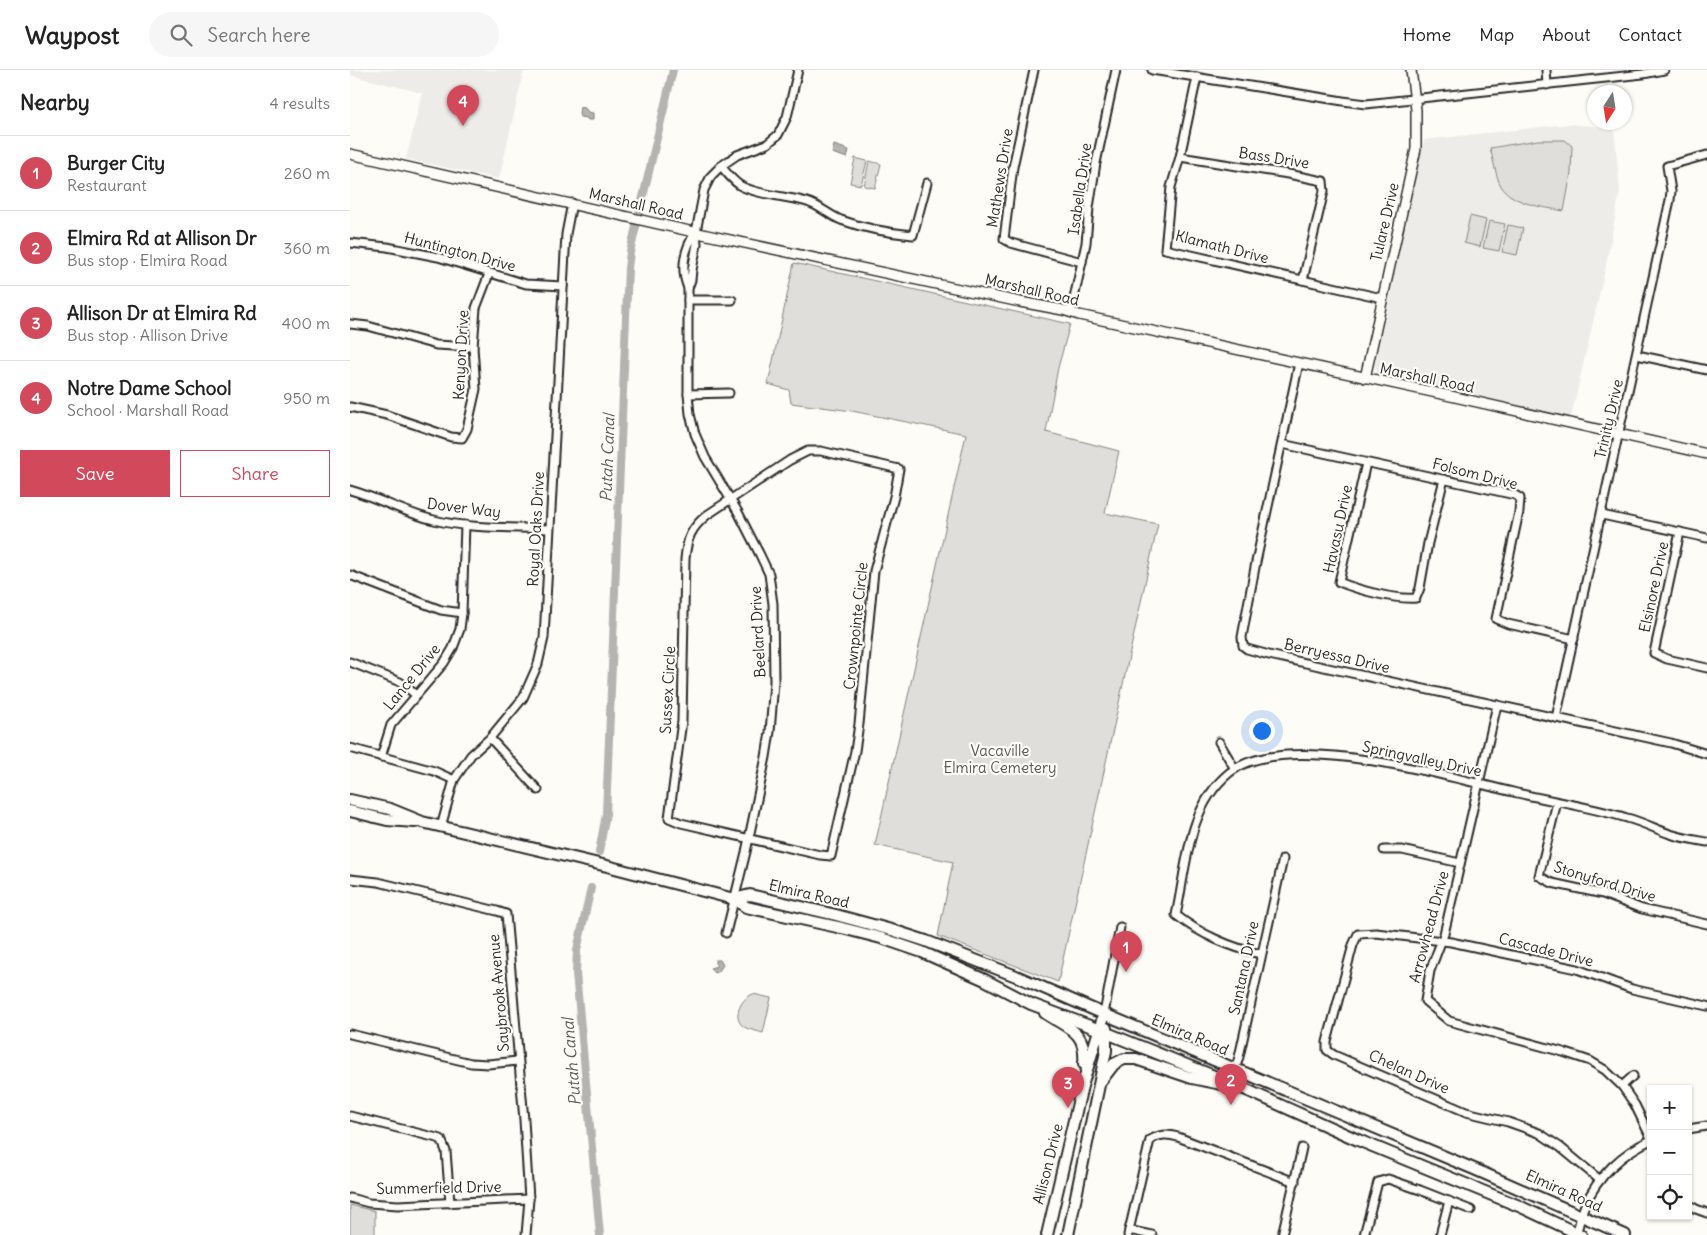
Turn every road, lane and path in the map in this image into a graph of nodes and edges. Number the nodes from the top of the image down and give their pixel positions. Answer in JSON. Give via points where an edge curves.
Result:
{"nodes":[{"id":1,"x":798,"y":70,"type":"edge"},
{"id":2,"x":1034,"y":70,"type":"edge"},
{"id":3,"x":1116,"y":70,"type":"edge"},
{"id":4,"x":1152,"y":70,"type":"edge"},
{"id":5,"x":1411,"y":70,"type":"edge"},
{"id":6,"x":1546,"y":70,"type":"edge"},
{"id":7,"x":1664,"y":70,"type":"edge"},
{"id":8,"x":1196,"y":77,"type":"junction"},
{"id":9,"x":1547,"y":85,"type":"junction"},
{"id":10,"x":1415,"y":99,"type":"junction"},
{"id":11,"x":350,"y":154,"type":"edge"},
{"id":12,"x":1707,"y":155,"type":"edge"},
{"id":13,"x":1180,"y":157,"type":"junction"},
{"id":14,"x":721,"y":166,"type":"junction"},
{"id":15,"x":927,"y":184,"type":"dead end"},
{"id":16,"x":572,"y":203,"type":"junction"},
{"id":17,"x":696,"y":232,"type":"junction"},
{"id":18,"x":350,"y":243,"type":"edge"},
{"id":19,"x":1082,"y":262,"type":"junction"},
{"id":20,"x":489,"y":274,"type":"junction"},
{"id":21,"x":1303,"y":280,"type":"junction"},
{"id":22,"x":563,"y":286,"type":"junction"},
{"id":23,"x":1382,"y":298,"type":"junction"},
{"id":24,"x":688,"y":300,"type":"junction"},
{"id":25,"x":732,"y":300,"type":"dead end"},
{"id":26,"x":1071,"y":312,"type":"junction"},
{"id":27,"x":350,"y":324,"type":"edge"},
{"id":28,"x":473,"y":347,"type":"junction"},
{"id":29,"x":1637,"y":355,"type":"junction"},
{"id":30,"x":1299,"y":363,"type":"junction"},
{"id":31,"x":1707,"y":370,"type":"edge"},
{"id":32,"x":1365,"y":378,"type":"junction"},
{"id":33,"x":729,"y":393,"type":"dead end"},
{"id":34,"x":688,"y":394,"type":"junction"},
{"id":35,"x":350,"y":407,"type":"edge"},
{"id":36,"x":1619,"y":435,"type":"junction"},
{"id":37,"x":1282,"y":444,"type":"junction"},
{"id":38,"x":1707,"y":454,"type":"edge"},
{"id":39,"x":1366,"y":463,"type":"junction"},
{"id":40,"x":1444,"y":479,"type":"junction"},
{"id":41,"x":350,"y":490,"type":"edge"},
{"id":42,"x":730,"y":500,"type":"junction"},
{"id":43,"x":1602,"y":515,"type":"junction"},
{"id":44,"x":465,"y":525,"type":"junction"},
{"id":45,"x":549,"y":529,"type":"junction"},
{"id":46,"x":1680,"y":532,"type":"junction"},
{"id":47,"x":1707,"y":538,"type":"edge"},
{"id":48,"x":350,"y":575,"type":"edge"},
{"id":49,"x":462,"y":612,"type":"junction"},
{"id":50,"x":1574,"y":639,"type":"junction"},
{"id":51,"x":350,"y":662,"type":"edge"},
{"id":52,"x":1707,"y":668,"type":"edge"},
{"id":53,"x":416,"y":695,"type":"junction"},
{"id":54,"x":1496,"y":705,"type":"junction"},
{"id":55,"x":1556,"y":718,"type":"junction"},
{"id":56,"x":490,"y":738,"type":"junction"},
{"id":57,"x":1220,"y":742,"type":"dead end"},
{"id":58,"x":350,"y":748,"type":"edge"},
{"id":59,"x":1707,"y":754,"type":"edge"},
{"id":60,"x":381,"y":757,"type":"junction"},
{"id":61,"x":1235,"y":769,"type":"junction"},
{"id":62,"x":454,"y":780,"type":"junction"},
{"id":63,"x":1478,"y":784,"type":"junction"},
{"id":64,"x":538,"y":790,"type":"dead end"},
{"id":65,"x":350,"y":800,"type":"edge"},
{"id":66,"x":1557,"y":802,"type":"junction"},
{"id":67,"x":350,"y":812,"type":"edge"},
{"id":68,"x":422,"y":822,"type":"junction"},
{"id":69,"x":441,"y":826,"type":"junction"},
{"id":70,"x":748,"y":839,"type":"junction"},
{"id":71,"x":1707,"y":842,"type":"edge"},
{"id":72,"x":1384,"y":850,"type":"dead end"},
{"id":73,"x":1283,"y":859,"type":"dead end"},
{"id":74,"x":1460,"y":863,"type":"junction"},
{"id":75,"x":350,"y":879,"type":"edge"},
{"id":76,"x":734,"y":899,"type":"junction"},
{"id":77,"x":1707,"y":924,"type":"edge"},
{"id":78,"x":1120,"y":926,"type":"dead end"},
{"id":79,"x":726,"y":933,"type":"dead end"},
{"id":80,"x":1376,"y":934,"type":"joint"},
{"id":81,"x":1442,"y":942,"type":"junction"},
{"id":82,"x":1261,"y":954,"type":"junction"},
{"id":83,"x":1032,"y":1004,"type":"junction"},
{"id":84,"x":1707,"y":1006,"type":"edge"},
{"id":85,"x":1104,"y":1014,"type":"junction"},
{"id":86,"x":1103,"y":1032,"type":"junction"},
{"id":87,"x":350,"y":1034,"type":"edge"},
{"id":88,"x":518,"y":1062,"type":"junction"},
{"id":89,"x":1236,"y":1070,"type":"junction"},
{"id":90,"x":1634,"y":1076,"type":"dead end"},
{"id":91,"x":1099,"y":1083,"type":"junction"},
{"id":92,"x":1082,"y":1086,"type":"junction"},
{"id":93,"x":1235,"y":1086,"type":"junction"},
{"id":94,"x":1622,"y":1086,"type":"junction"},
{"id":95,"x":350,"y":1116,"type":"edge"},
{"id":96,"x":1707,"y":1126,"type":"edge"},
{"id":97,"x":1692,"y":1128,"type":"edge"},
{"id":98,"x":1647,"y":1131,"type":"edge"},
{"id":99,"x":1647,"y":1141,"type":"edge"},
{"id":100,"x":1302,"y":1148,"type":"dead end"},
{"id":101,"x":1600,"y":1180,"type":"junction"},
{"id":102,"x":1295,"y":1182,"type":"junction"},
{"id":103,"x":350,"y":1198,"type":"edge"},
{"id":104,"x":529,"y":1200,"type":"junction"},
{"id":105,"x":1449,"y":1201,"type":"junction"},
{"id":106,"x":450,"y":1203,"type":"junction"},
{"id":107,"x":1692,"y":1207,"type":"edge"},
{"id":108,"x":1471,"y":1210,"type":"dead end"},
{"id":109,"x":1707,"y":1213,"type":"edge"},
{"id":110,"x":1582,"y":1215,"type":"junction"},
{"id":111,"x":1129,"y":1233,"type":"edge"},
{"id":112,"x":1578,"y":1234,"type":"edge"},
{"id":113,"x":526,"y":1235,"type":"edge"},
{"id":114,"x":1047,"y":1235,"type":"edge"},
{"id":115,"x":1068,"y":1235,"type":"edge"},
{"id":116,"x":1152,"y":1235,"type":"edge"},
{"id":117,"x":1282,"y":1235,"type":"edge"},
{"id":118,"x":1364,"y":1235,"type":"edge"},
{"id":119,"x":1440,"y":1235,"type":"edge"},
{"id":120,"x":1625,"y":1235,"type":"edge"}],
"edges":[{"from":1,"to":14,"type":"street","name":"Beelard Drive","via":[[787,117],[778,136]]},
{"from":2,"to":19,"type":"street","name":"Mathews Drive","via":[[1013,166],[1004,239]]},
{"from":3,"to":19,"type":"street","name":"Isabella Drive","via":[[1096,163]]},
{"from":4,"to":8,"type":"street"},
{"from":5,"to":10,"type":"street","name":"Tulare Drive"},
{"from":6,"to":9,"type":"street"},
{"from":7,"to":9,"type":"street"},
{"from":8,"to":10,"type":"street","via":[[1355,103]]},
{"from":8,"to":13,"type":"street","name":"Klamath Drive"},
{"from":9,"to":10,"type":"street"},
{"from":10,"to":23,"type":"street","name":"Tulare Drive","via":[[1416,149]]},
{"from":11,"to":16,"type":"street","name":"Marshall Road"},
{"from":12,"to":29,"type":"street","name":"Trinity Drive","via":[[1667,166],[1670,200]]},
{"from":13,"to":21,"type":"street","name":"Klamath Drive","via":[[1171,187],[1165,249]]},
{"from":13,"to":21,"type":"street","name":"Bass Drive","via":[[1323,181],[1324,191]]},
{"from":14,"to":15,"type":"street","via":[[741,186],[750,190],[807,202],[852,224],[913,235]]},
{"from":14,"to":17,"type":"street","name":"Beelard Drive","via":[[704,190]]},
{"from":16,"to":17,"type":"street","name":"Marshall Road"},
{"from":16,"to":22,"type":"street","name":"Royal Oaks Drive","via":[[566,234]]},
{"from":17,"to":24,"type":"street","name":"Beelard Drive"},
{"from":17,"to":26,"type":"street","name":"Marshall Road"},
{"from":18,"to":20,"type":"street","name":"Huntington Drive","via":[[438,257]]},
{"from":19,"to":26,"type":"street","name":"Isabella Drive"},
{"from":20,"to":22,"type":"street","name":"Huntington Drive","via":[[526,284]]},
{"from":20,"to":28,"type":"street","name":"Kenyon Drive","via":[[476,308]]},
{"from":21,"to":23,"type":"street","name":"Klamath Drive"},
{"from":22,"to":45,"type":"street","name":"Royal Oaks Drive"},
{"from":23,"to":32,"type":"street","name":"Tulare Drive"},
{"from":24,"to":25,"type":"street"},
{"from":24,"to":34,"type":"street","name":"Beelard Drive"},
{"from":26,"to":30,"type":"street","name":"Marshall Road"},
{"from":27,"to":28,"type":"street","via":[[436,345]]},
{"from":28,"to":35,"type":"street","name":"Kenyon Drive","via":[[476,389],[462,438]]},
{"from":29,"to":31,"type":"street"},
{"from":29,"to":36,"type":"street","name":"Trinity Drive"},
{"from":30,"to":32,"type":"street","name":"Marshall Road"},
{"from":30,"to":37,"type":"street","name":"Berryessa Drive"},
{"from":32,"to":36,"type":"street","name":"Marshall Road"},
{"from":33,"to":34,"type":"street"},
{"from":34,"to":42,"type":"street","name":"Beelard Drive","via":[[695,434]]},
{"from":36,"to":38,"type":"street","name":"Marshall Road"},
{"from":36,"to":43,"type":"street","name":"Trinity Drive"},
{"from":37,"to":39,"type":"street","name":"Folsom Drive"},
{"from":37,"to":54,"type":"street","name":"Berryessa Drive","via":[[1256,562],[1243,646],[1269,655]]},
{"from":39,"to":40,"type":"street","name":"Folsom Drive"},
{"from":39,"to":40,"type":"street","name":"Havasu Drive","via":[[1340,582],[1406,599],[1416,598],[1418,593]]},
{"from":40,"to":50,"type":"street","name":"Folsom Drive","via":[[1520,498],[1496,619]]},
{"from":41,"to":44,"type":"street","name":"Dover Way","via":[[415,515]]},
{"from":42,"to":70,"type":"street","name":"Beelard Drive","via":[[769,574],[773,604],[771,724]]},
{"from":42,"to":70,"type":"street","name":"Sussex Circle","via":[[696,524],[686,546],[682,721],[669,818]]},
{"from":42,"to":70,"type":"street","name":"Crownpointe Circle","via":[[808,451],[821,451],[899,469],[874,571],[858,733],[831,856]]},
{"from":43,"to":46,"type":"street"},
{"from":43,"to":50,"type":"street","name":"Trinity Drive"},
{"from":44,"to":45,"type":"street","name":"Dover Way"},
{"from":44,"to":49,"type":"street","name":"Lance Drive"},
{"from":45,"to":56,"type":"street","name":"Royal Oaks Drive","via":[[544,638],[538,664],[522,698]]},
{"from":46,"to":47,"type":"street"},
{"from":46,"to":52,"type":"street","name":"Elsinore Drive","via":[[1654,653]]},
{"from":48,"to":49,"type":"street","via":[[441,610]]},
{"from":49,"to":53,"type":"street","name":"Lance Drive","via":[[453,648]]},
{"from":50,"to":55,"type":"street","name":"Trinity Drive"},
{"from":51,"to":53,"type":"street","via":[[400,682]]},
{"from":53,"to":60,"type":"street","name":"Lance Drive","via":[[391,725]]},
{"from":54,"to":55,"type":"street","name":"Berryessa Drive"},
{"from":54,"to":63,"type":"street","name":"Arrowhead Drive"},
{"from":55,"to":59,"type":"street","name":"Berryessa Drive"},
{"from":56,"to":62,"type":"street","name":"Royal Oaks Drive","via":[[472,755]]},
{"from":56,"to":64,"type":"street"},
{"from":57,"to":61,"type":"street"},
{"from":58,"to":60,"type":"street"},
{"from":60,"to":62,"type":"street","via":[[434,771]]},
{"from":61,"to":63,"type":"street","name":"Springvalley Drive","via":[[1251,761],[1299,754],[1387,763]]},
{"from":61,"to":82,"type":"street","name":"Springvalley Drive","via":[[1210,794],[1196,820],[1176,915],[1223,942]]},
{"from":62,"to":69,"type":"street","name":"Royal Oaks Drive"},
{"from":63,"to":66,"type":"street","name":"Springvalley Drive"},
{"from":63,"to":74,"type":"street","name":"Arrowhead Drive"},
{"from":65,"to":68,"type":"main road","name":"Elmira Road","via":[[390,809]]},
{"from":66,"to":71,"type":"street","name":"Springvalley Drive","via":[[1627,818]]},
{"from":66,"to":77,"type":"street","name":"Stonyford Drive","via":[[1539,876],[1552,883],[1603,894],[1642,909]]},
{"from":67,"to":68,"type":"main road","name":"Elmira Road","via":[[392,821]]},
{"from":68,"to":69,"type":"main road","name":"Elmira Road"},
{"from":69,"to":76,"type":"main road","name":"Elmira Road"},
{"from":70,"to":76,"type":"street","name":"Beelard Drive"},
{"from":72,"to":74,"type":"street","via":[[1402,850]]},
{"from":73,"to":82,"type":"street","name":"Santana Drive"},
{"from":74,"to":81,"type":"street","name":"Arrowhead Drive"},
{"from":75,"to":88,"type":"street","name":"Saybrook Avenue","via":[[378,882],[506,914]]},
{"from":76,"to":79,"type":"street","name":"Beelard Drive"},
{"from":76,"to":83,"type":"main road","name":"Elmira Road","via":[[746,907],[842,928],[922,952]]},
{"from":76,"to":85,"type":"main road","name":"Elmira Road","via":[[750,895],[926,941]]},
{"from":78,"to":85,"type":"street","name":"Allison Drive"},
{"from":80,"to":81,"type":"street","name":"Cascade Drive"},
{"from":80,"to":101,"type":"street","name":"Chelan Drive","via":[[1358,934],[1353,945],[1327,1042],[1328,1050],[1466,1112],[1508,1122],[1539,1134]]},
{"from":81,"to":84,"type":"street","name":"Cascade Drive","via":[[1577,969],[1632,989]]},
{"from":81,"to":94,"type":"street","name":"Arrowhead Drive","via":[[1430,971],[1426,1001],[1449,1021],[1590,1060]]},
{"from":82,"to":89,"type":"street","name":"Santana Drive"},
{"from":83,"to":86,"type":"main road","name":"Elmira Road"},
{"from":83,"to":92,"type":"main road","via":[[1071,1029],[1082,1041]]},
{"from":85,"to":86,"type":"main road","name":"Allison Drive"},
{"from":85,"to":89,"type":"main road","name":"Elmira Road"},
{"from":86,"to":91,"type":"main road","name":"Allison Drive","via":[[1106,1051]]},
{"from":86,"to":92,"type":"main road","name":"Allison Drive"},
{"from":86,"to":93,"type":"main road","name":"Elmira Road"},
{"from":87,"to":88,"type":"street","via":[[471,1063]]},
{"from":88,"to":104,"type":"street","name":"Saybrook Avenue"},
{"from":89,"to":93,"type":"street","name":"Santana Drive"},
{"from":89,"to":110,"type":"main road","name":"Elmira Road"},
{"from":90,"to":94,"type":"street"},
{"from":91,"to":93,"type":"main road","via":[[1114,1064],[1124,1059],[1136,1059],[1192,1078]]},
{"from":91,"to":115,"type":"main road","name":"Allison Drive"},
{"from":92,"to":114,"type":"main road","name":"Allison Drive"},
{"from":93,"to":112,"type":"main road","name":"Elmira Road"},
{"from":94,"to":98,"type":"street","name":"Arrowhead Drive"},
{"from":95,"to":106,"type":"street","via":[[440,1139],[446,1151]]},
{"from":96,"to":97,"type":"street"},
{"from":99,"to":101,"type":"street","via":[[1621,1159]]},
{"from":100,"to":102,"type":"street"},
{"from":101,"to":110,"type":"street"},
{"from":102,"to":111,"type":"street","via":[[1178,1136],[1158,1135],[1150,1140]]},
{"from":102,"to":117,"type":"street"},
{"from":103,"to":106,"type":"street","name":"Summerfield Drive","via":[[386,1205]]},
{"from":104,"to":106,"type":"street","name":"Summerfield Drive"},
{"from":104,"to":113,"type":"street","name":"Saybrook Avenue"},
{"from":105,"to":108,"type":"street"},
{"from":105,"to":118,"type":"street","via":[[1388,1179],[1382,1180],[1378,1182]]},
{"from":105,"to":119,"type":"street"},
{"from":107,"to":109,"type":"street"},
{"from":110,"to":112,"type":"street"},
{"from":110,"to":120,"type":"main road","name":"Elmira Road"},
{"from":111,"to":116,"type":"street"}]}
